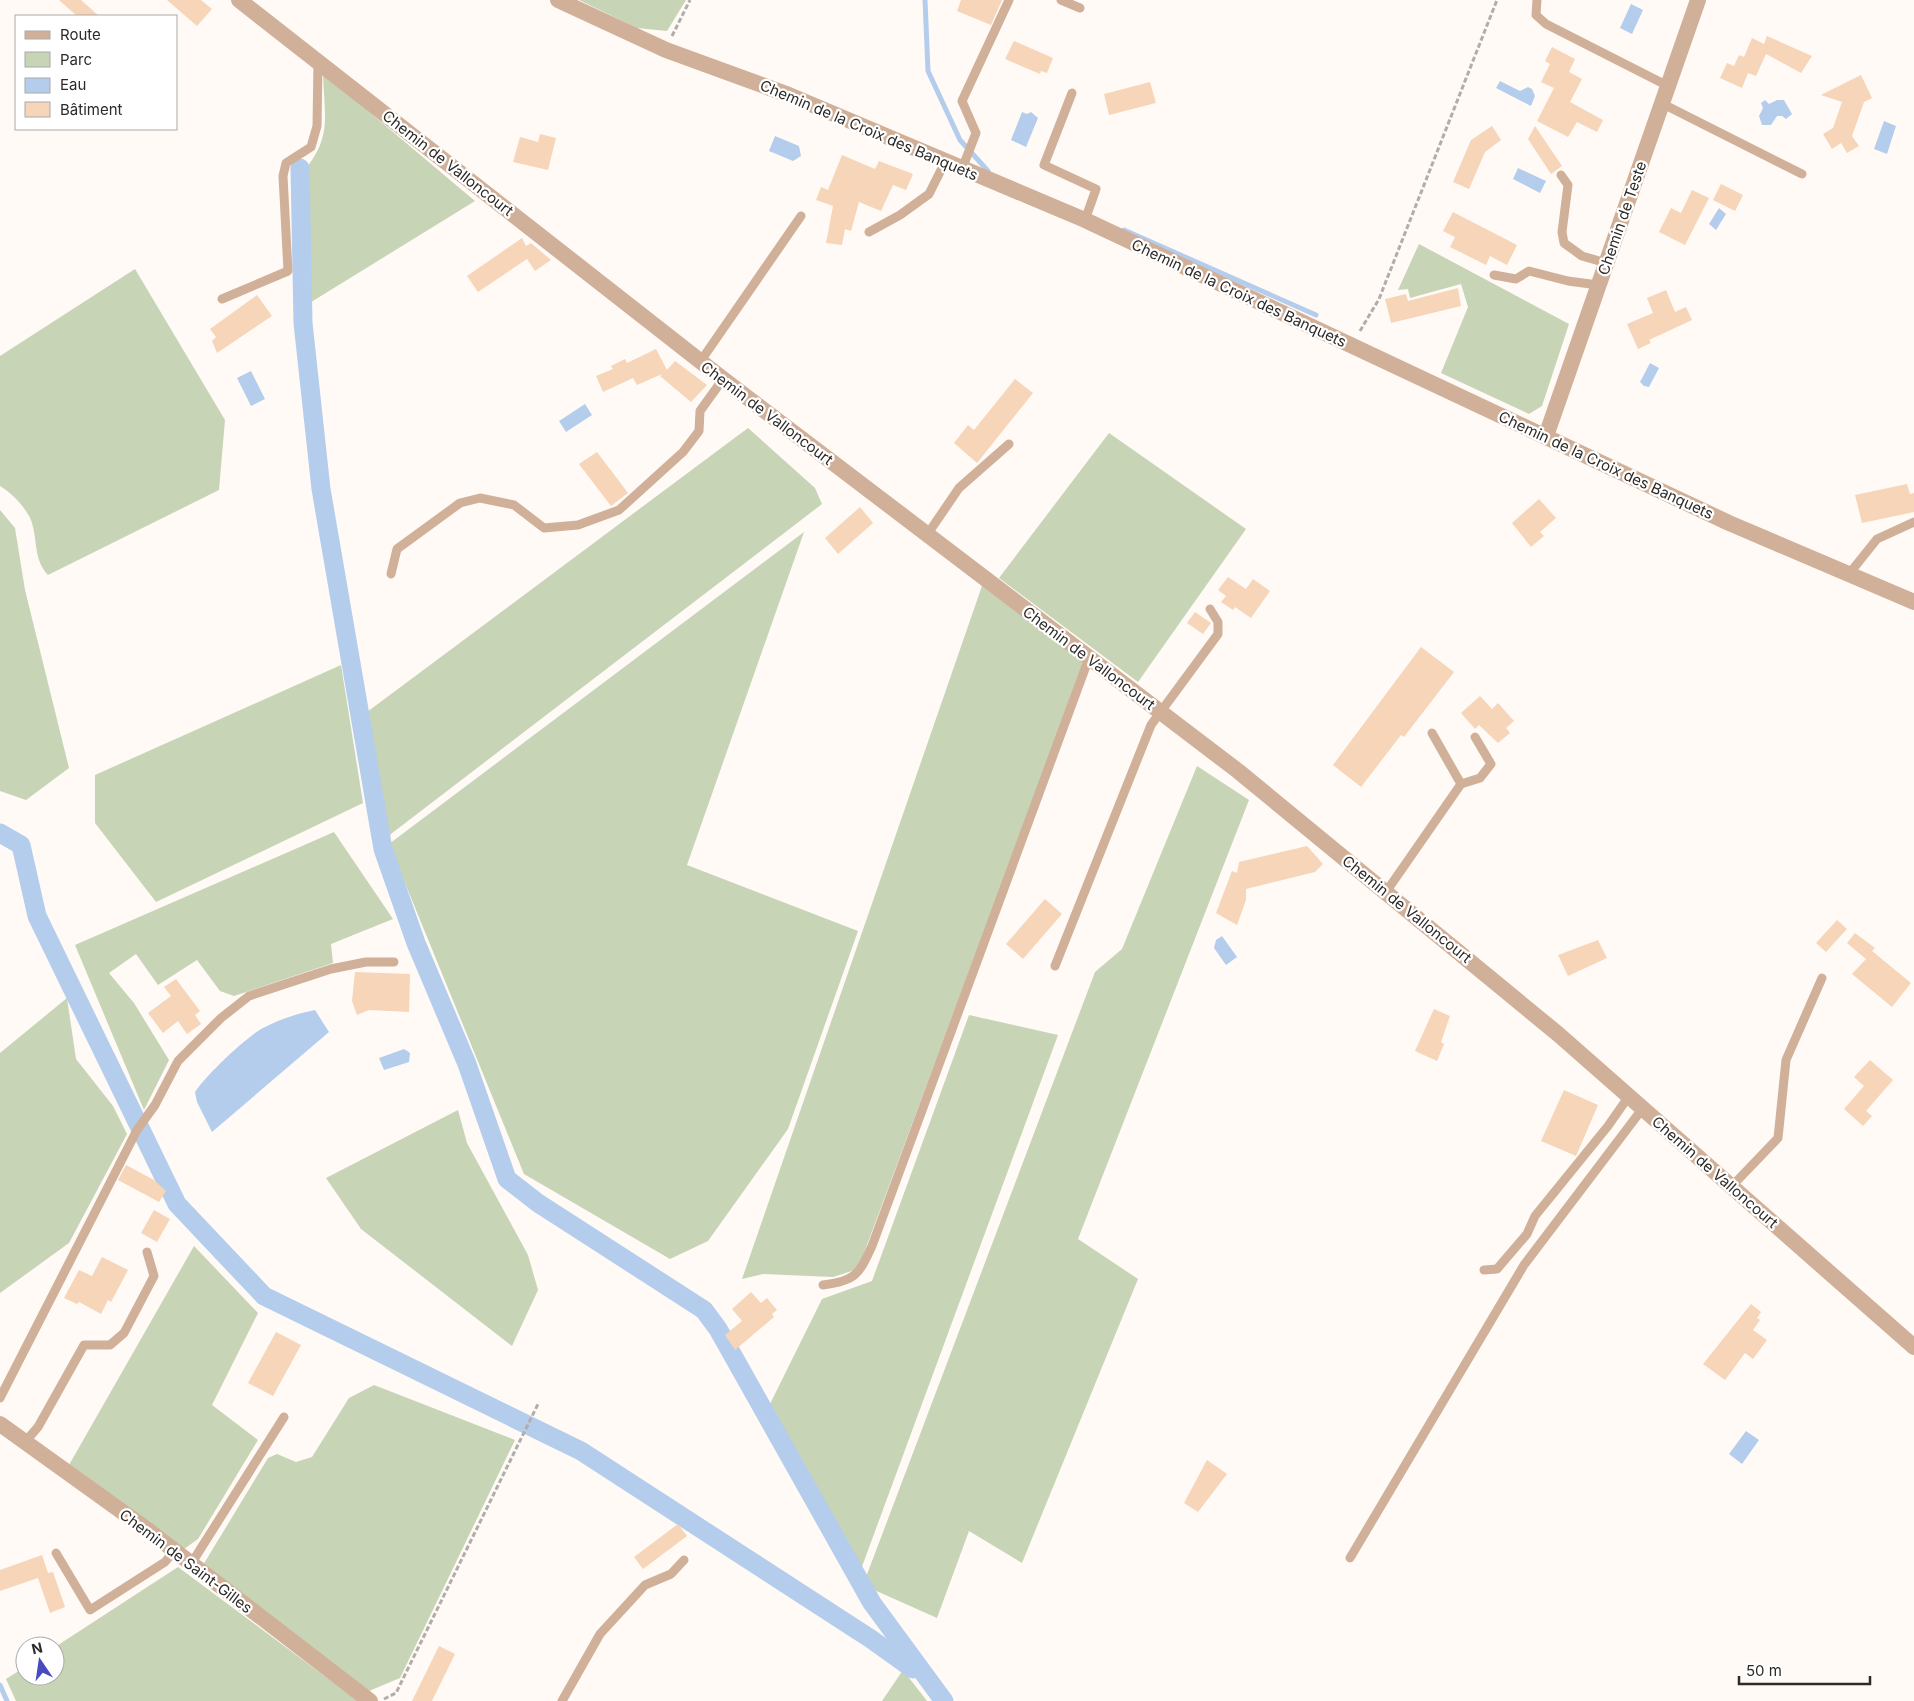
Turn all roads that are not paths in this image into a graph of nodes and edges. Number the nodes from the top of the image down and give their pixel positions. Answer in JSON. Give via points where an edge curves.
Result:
{"nodes":[{"id":1,"x":239,"y":0,"type":"edge"},
{"id":2,"x":558,"y":0,"type":"edge"},
{"id":3,"x":1009,"y":0,"type":"edge"},
{"id":4,"x":1061,"y":0,"type":"edge"},
{"id":5,"x":1538,"y":0,"type":"edge"},
{"id":6,"x":1698,"y":0,"type":"edge"},
{"id":7,"x":1080,"y":8,"type":"dead end"},
{"id":8,"x":318,"y":62,"type":"junction"},
{"id":9,"x":1668,"y":86,"type":"junction"},
{"id":10,"x":1072,"y":93,"type":"dead end"},
{"id":11,"x":1661,"y":103,"type":"junction"},
{"id":12,"x":945,"y":162,"type":"junction"},
{"id":13,"x":962,"y":169,"type":"junction"},
{"id":14,"x":1802,"y":174,"type":"dead end"},
{"id":15,"x":1561,"y":175,"type":"dead end"},
{"id":16,"x":801,"y":216,"type":"dead end"},
{"id":17,"x":1085,"y":220,"type":"junction"},
{"id":18,"x":869,"y":232,"type":"dead end"},
{"id":19,"x":1606,"y":263,"type":"junction"},
{"id":20,"x":1494,"y":275,"type":"dead end"},
{"id":21,"x":1598,"y":285,"type":"junction"},
{"id":22,"x":222,"y":299,"type":"dead end"},
{"id":23,"x":700,"y":362,"type":"junction"},
{"id":24,"x":723,"y":379,"type":"junction"},
{"id":25,"x":1546,"y":436,"type":"junction"},
{"id":26,"x":1009,"y":444,"type":"dead end"},
{"id":27,"x":1914,"y":522,"type":"edge"},
{"id":28,"x":927,"y":535,"type":"junction"},
{"id":29,"x":391,"y":574,"type":"dead end"},
{"id":30,"x":1849,"y":574,"type":"junction"},
{"id":31,"x":1914,"y":602,"type":"edge"},
{"id":32,"x":1210,"y":609,"type":"dead end"},
{"id":33,"x":1089,"y":658,"type":"junction"},
{"id":34,"x":1160,"y":712,"type":"junction"},
{"id":35,"x":1432,"y":733,"type":"dead end"},
{"id":36,"x":1475,"y":737,"type":"dead end"},
{"id":37,"x":1461,"y":784,"type":"junction"},
{"id":38,"x":1386,"y":892,"type":"junction"},
{"id":39,"x":394,"y":962,"type":"dead end"},
{"id":40,"x":1055,"y":966,"type":"dead end"},
{"id":41,"x":1822,"y":978,"type":"dead end"},
{"id":42,"x":1629,"y":1096,"type":"junction"},
{"id":43,"x":1643,"y":1108,"type":"junction"},
{"id":44,"x":1732,"y":1186,"type":"junction"},
{"id":45,"x":147,"y":1252,"type":"dead end"},
{"id":46,"x":1484,"y":1270,"type":"dead end"},
{"id":47,"x":823,"y":1285,"type":"dead end"},
{"id":48,"x":1914,"y":1347,"type":"edge"},
{"id":49,"x":0,"y":1398,"type":"edge"},
{"id":50,"x":284,"y":1417,"type":"dead end"},
{"id":51,"x":0,"y":1424,"type":"edge"},
{"id":52,"x":25,"y":1442,"type":"junction"},
{"id":53,"x":174,"y":1551,"type":"junction"},
{"id":54,"x":56,"y":1553,"type":"dead end"},
{"id":55,"x":1350,"y":1558,"type":"dead end"},
{"id":56,"x":684,"y":1560,"type":"dead end"},
{"id":57,"x":191,"y":1564,"type":"junction"},
{"id":58,"x":370,"y":1701,"type":"edge"},
{"id":59,"x":562,"y":1701,"type":"edge"}],
"edges":[{"from":1,"to":8,"type":"street","name":"Chemin de Valloncourt"},
{"from":2,"to":12,"type":"street","name":"Chemin de la Croix des Banquets","via":[[666,50],[789,95]]},
{"from":3,"to":13,"type":"lane","via":[[962,101],[976,133]]},
{"from":4,"to":7,"type":"lane"},
{"from":5,"to":9,"type":"lane","via":[[1536,15],[1546,24]]},
{"from":6,"to":9,"type":"street","name":"Chemin de Teste"},
{"from":8,"to":22,"type":"lane","via":[[316,126],[311,147],[286,164],[283,176],[288,271]]},
{"from":8,"to":23,"type":"street","name":"Chemin de Valloncourt"},
{"from":9,"to":11,"type":"street","name":"Chemin de Teste"},
{"from":10,"to":17,"type":"lane","via":[[1044,165],[1096,189]]},
{"from":11,"to":14,"type":"lane"},
{"from":11,"to":19,"type":"street","name":"Chemin de Teste"},
{"from":12,"to":13,"type":"street","name":"Chemin de la Croix des Banquets"},
{"from":12,"to":18,"type":"lane","via":[[929,194]]},
{"from":13,"to":17,"type":"street","name":"Chemin de la Croix des Banquets"},
{"from":15,"to":19,"type":"lane","via":[[1568,185],[1562,232],[1564,243],[1582,256]]},
{"from":16,"to":23,"type":"lane"},
{"from":17,"to":25,"type":"street","name":"Chemin de la Croix des Banquets"},
{"from":19,"to":21,"type":"street","name":"Chemin de Teste"},
{"from":20,"to":21,"type":"lane","via":[[1516,279],[1529,271]]},
{"from":21,"to":25,"type":"street","name":"Chemin de Teste"},
{"from":23,"to":24,"type":"street","name":"Chemin de Valloncourt"},
{"from":24,"to":28,"type":"street","name":"Chemin de Valloncourt"},
{"from":24,"to":29,"type":"lane","via":[[700,411],[699,431],[683,452],[619,510],[578,524],[544,528],[514,505],[480,498],[470,500],[460,503],[398,549]]},
{"from":25,"to":30,"type":"street","name":"Chemin de la Croix des Banquets","via":[[1729,523]]},
{"from":26,"to":28,"type":"lane","via":[[959,488]]},
{"from":27,"to":30,"type":"lane","via":[[1877,538]]},
{"from":28,"to":33,"type":"street","name":"Chemin de Valloncourt"},
{"from":30,"to":31,"type":"street","name":"Chemin de la Croix des Banquets"},
{"from":32,"to":34,"type":"lane","via":[[1218,622],[1218,634]]},
{"from":33,"to":34,"type":"street","name":"Chemin de Valloncourt"},
{"from":33,"to":47,"type":"lane","via":[[872,1246],[860,1272],[846,1282]]},
{"from":34,"to":38,"type":"street","name":"Chemin de Valloncourt"},
{"from":34,"to":40,"type":"lane","via":[[1151,725]]},
{"from":35,"to":37,"type":"lane"},
{"from":36,"to":37,"type":"lane","via":[[1491,764],[1480,778]]},
{"from":37,"to":38,"type":"lane"},
{"from":38,"to":42,"type":"street","name":"Chemin de Valloncourt"},
{"from":39,"to":49,"type":"lane","via":[[366,962],[331,969],[250,996],[221,1018],[178,1061],[155,1105],[137,1130]]},
{"from":41,"to":44,"type":"lane","via":[[1786,1060],[1778,1138]]},
{"from":42,"to":43,"type":"street","name":"Chemin de Valloncourt"},
{"from":42,"to":46,"type":"lane","via":[[1498,1269]]},
{"from":43,"to":44,"type":"street","name":"Chemin de Valloncourt"},
{"from":43,"to":55,"type":"lane","via":[[1524,1265]]},
{"from":44,"to":48,"type":"street","name":"Chemin de Valloncourt"},
{"from":45,"to":52,"type":"lane","via":[[154,1276],[124,1333],[110,1346],[84,1345],[38,1427]]},
{"from":50,"to":57,"type":"lane"},
{"from":51,"to":52,"type":"street","name":"Chemin de Saint-Gilles"},
{"from":52,"to":53,"type":"street","name":"Chemin de Saint-Gilles"},
{"from":53,"to":54,"type":"lane","via":[[165,1562],[90,1610]]},
{"from":53,"to":57,"type":"street","name":"Chemin de Saint-Gilles"},
{"from":56,"to":59,"type":"lane","via":[[671,1574],[645,1585],[600,1634]]},
{"from":57,"to":58,"type":"street","name":"Chemin de Saint-Gilles"}]}
